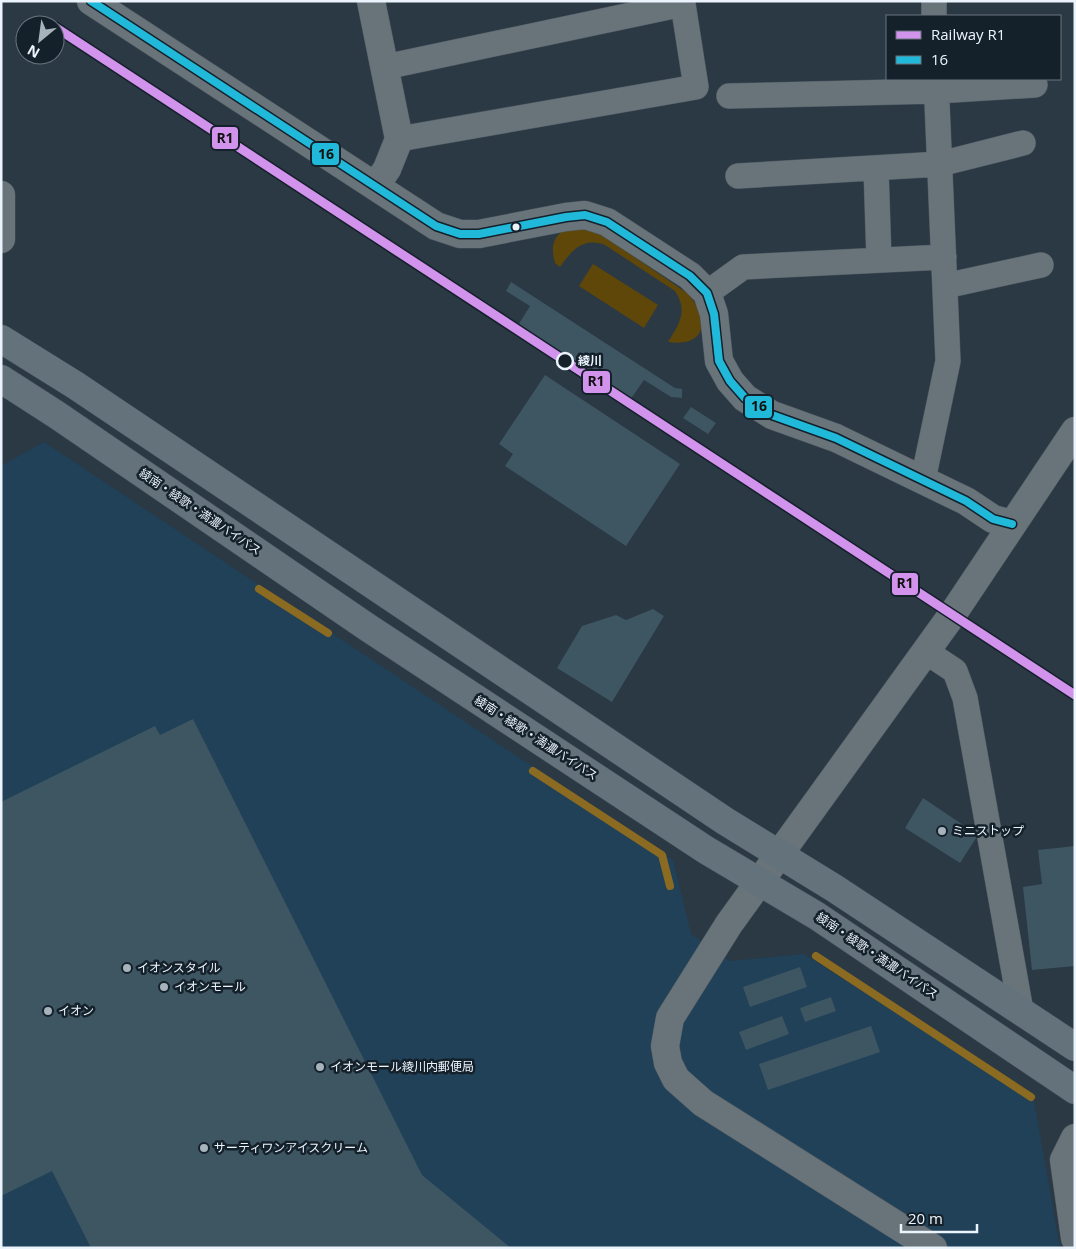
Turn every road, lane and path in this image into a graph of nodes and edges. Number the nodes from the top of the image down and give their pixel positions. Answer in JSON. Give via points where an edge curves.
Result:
{"nodes":[{"id":1,"x":91,"y":1,"type":"edge"},
{"id":2,"x":371,"y":1,"type":"edge"},
{"id":3,"x":934,"y":1,"type":"edge"},
{"id":4,"x":934,"y":15,"type":"edge"},
{"id":5,"x":385,"y":67,"type":"junction"},
{"id":6,"x":937,"y":85,"type":"edge"},
{"id":7,"x":1034,"y":85,"type":"dead end"},
{"id":8,"x":729,"y":96,"type":"dead end"},
{"id":9,"x":400,"y":139,"type":"junction"},
{"id":10,"x":1023,"y":143,"type":"dead end"},
{"id":11,"x":940,"y":164,"type":"junction"},
{"id":12,"x":876,"y":168,"type":"junction"},
{"id":13,"x":738,"y":176,"type":"dead end"},
{"id":14,"x":375,"y":186,"type":"junction"},
{"id":15,"x":1,"y":195,"type":"edge"},
{"id":16,"x":1,"y":239,"type":"edge"},
{"id":17,"x":944,"y":257,"type":"junction"},
{"id":18,"x":879,"y":260,"type":"junction"},
{"id":19,"x":1041,"y":265,"type":"dead end"},
{"id":20,"x":945,"y":286,"type":"junction"},
{"id":21,"x":708,"y":293,"type":"junction"},
{"id":22,"x":1,"y":339,"type":"edge"},
{"id":23,"x":1,"y":379,"type":"edge"},
{"id":24,"x":1075,"y":431,"type":"edge"},
{"id":25,"x":923,"y":480,"type":"junction"},
{"id":26,"x":1012,"y":524,"type":"junction"},
{"id":27,"x":925,"y":651,"type":"junction"},
{"id":28,"x":778,"y":854,"type":"junction"},
{"id":29,"x":759,"y":881,"type":"junction"},
{"id":30,"x":1021,"y":1011,"type":"junction"},
{"id":31,"x":1075,"y":1047,"type":"edge"},
{"id":32,"x":1075,"y":1090,"type":"edge"},
{"id":33,"x":1075,"y":1138,"type":"edge"},
{"id":34,"x":1075,"y":1238,"type":"edge"},
{"id":35,"x":933,"y":1248,"type":"edge"}],
"edges":[{"from":1,"to":14,"type":"street"},
{"from":2,"to":5,"type":"street"},
{"from":3,"to":4,"type":"street"},
{"from":5,"to":9,"type":"street"},
{"from":5,"to":9,"type":"street","via":[[683,4],[696,86]]},
{"from":6,"to":7,"type":"street"},
{"from":6,"to":8,"type":"street"},
{"from":6,"to":11,"type":"street"},
{"from":9,"to":14,"type":"street","via":[[387,169]]},
{"from":10,"to":11,"type":"street"},
{"from":11,"to":12,"type":"street"},
{"from":11,"to":17,"type":"street"},
{"from":12,"to":13,"type":"street"},
{"from":12,"to":18,"type":"street"},
{"from":14,"to":21,"type":"street","via":[[436,226],[460,234],[480,234],[566,216],[585,215],[607,222],[690,276]]},
{"from":15,"to":16,"type":"street"},
{"from":17,"to":18,"type":"street"},
{"from":17,"to":20,"type":"street"},
{"from":18,"to":21,"type":"street","via":[[743,267]]},
{"from":19,"to":20,"type":"street"},
{"from":20,"to":25,"type":"street","via":[[948,361]]},
{"from":21,"to":25,"type":"street","via":[[714,314],[719,361],[745,398],[772,415],[836,438]]},
{"from":22,"to":28,"type":"highway","via":[[75,385],[725,822]]},
{"from":23,"to":29,"type":"highway","name":"綾南・綾歌・満濃バイパス","via":[[375,632],[706,850]]},
{"from":24,"to":26,"type":"street"},
{"from":25,"to":26,"type":"street","via":[[993,518]]},
{"from":26,"to":27,"type":"street"},
{"from":27,"to":28,"type":"street"},
{"from":27,"to":30,"type":"street","via":[[956,671],[965,698]]},
{"from":28,"to":29,"type":"street"},
{"from":28,"to":30,"type":"highway"},
{"from":29,"to":32,"type":"highway","name":"綾南・綾歌・満濃バイパス","via":[[825,921]]},
{"from":29,"to":35,"type":"street","via":[[670,1018],[666,1046],[668,1063],[676,1079],[703,1103]]},
{"from":30,"to":31,"type":"highway"},
{"from":33,"to":34,"type":"street","via":[[1064,1160]]}]}
